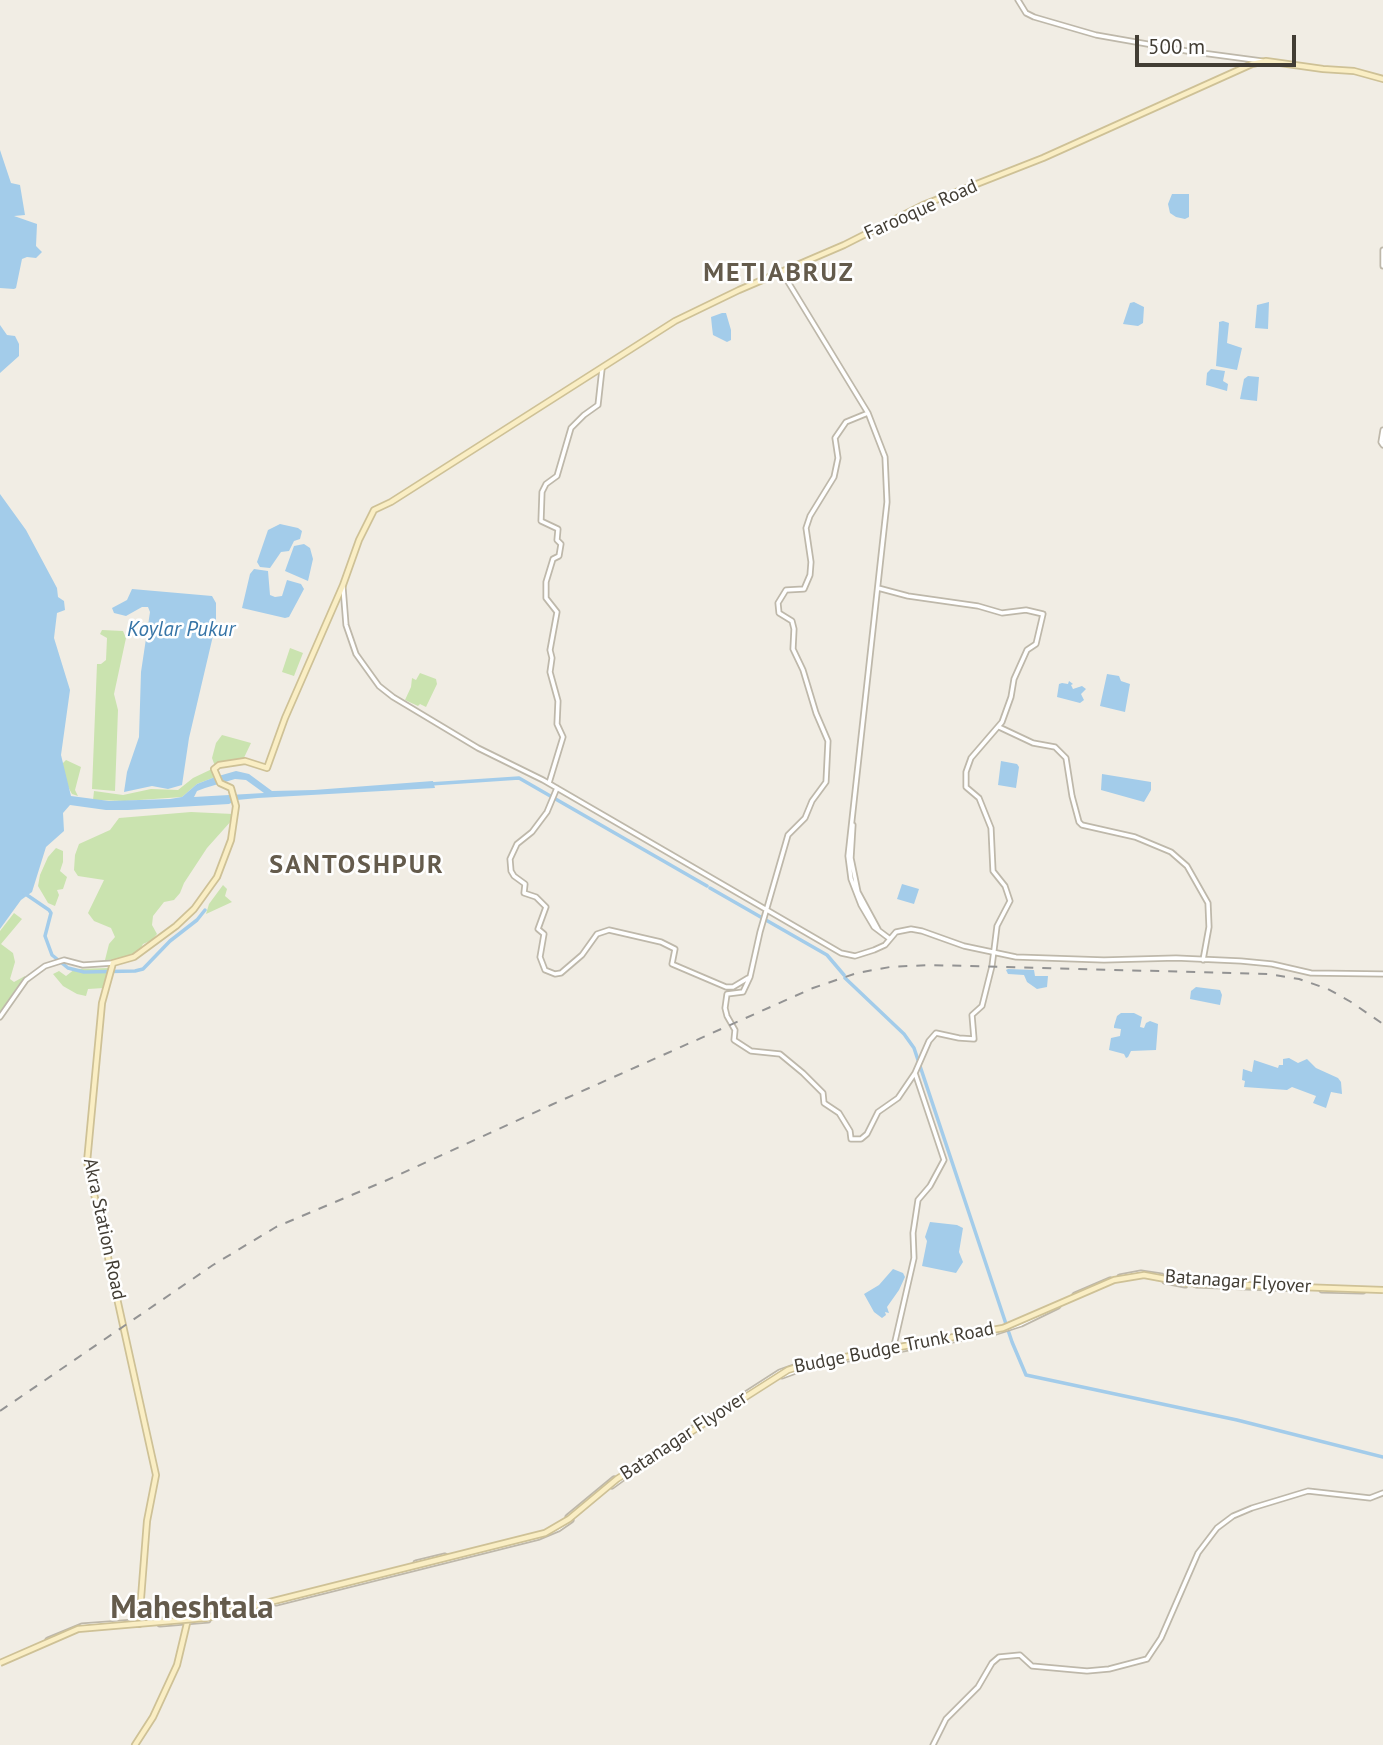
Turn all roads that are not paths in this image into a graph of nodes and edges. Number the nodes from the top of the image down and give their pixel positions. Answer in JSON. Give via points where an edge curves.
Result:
{"nodes":[{"id":1,"x":1018,"y":0,"type":"edge"},
{"id":2,"x":1262,"y":61,"type":"junction"},
{"id":3,"x":1383,"y":79,"type":"edge"},
{"id":4,"x":1383,"y":250,"type":"edge"},
{"id":5,"x":1383,"y":266,"type":"edge"},
{"id":6,"x":783,"y":272,"type":"junction"},
{"id":7,"x":602,"y":367,"type":"junction"},
{"id":8,"x":868,"y":414,"type":"junction"},
{"id":9,"x":1383,"y":430,"type":"edge"},
{"id":10,"x":1383,"y":446,"type":"edge"},
{"id":11,"x":343,"y":585,"type":"junction"},
{"id":12,"x":878,"y":588,"type":"junction"},
{"id":13,"x":999,"y":727,"type":"junction"},
{"id":14,"x":550,"y":783,"type":"junction"},
{"id":15,"x":556,"y":790,"type":"junction"},
{"id":16,"x":766,"y":911,"type":"junction"},
{"id":17,"x":890,"y":939,"type":"junction"},
{"id":18,"x":994,"y":953,"type":"junction"},
{"id":19,"x":1203,"y":960,"type":"junction"},
{"id":20,"x":113,"y":963,"type":"junction"},
{"id":21,"x":1383,"y":974,"type":"edge"},
{"id":22,"x":750,"y":977,"type":"junction"},
{"id":23,"x":727,"y":987,"type":"junction"},
{"id":24,"x":727,"y":994,"type":"junction"},
{"id":25,"x":0,"y":1017,"type":"edge"},
{"id":26,"x":916,"y":1071,"type":"junction"},
{"id":27,"x":1383,"y":1290,"type":"edge"},
{"id":28,"x":893,"y":1349,"type":"junction"},
{"id":29,"x":1383,"y":1493,"type":"edge"},
{"id":30,"x":187,"y":1621,"type":"junction"},
{"id":31,"x":139,"y":1623,"type":"junction"},
{"id":32,"x":0,"y":1663,"type":"edge"},
{"id":33,"x":135,"y":1745,"type":"edge"},
{"id":34,"x":933,"y":1745,"type":"edge"}],
"edges":[{"from":1,"to":2,"type":"street","via":[[1034,17],[1109,39]]},
{"from":2,"to":3,"type":"main road","via":[[1358,71]]},
{"from":2,"to":6,"type":"main road","name":"Farooque Road","via":[[1043,159],[923,205]]},
{"from":4,"to":5,"type":"street"},
{"from":6,"to":7,"type":"main road","name":"Farooque Road","via":[[675,321]]},
{"from":6,"to":8,"type":"street"},
{"from":6,"to":12,"type":"street","via":[[884,443],[890,479]]},
{"from":7,"to":11,"type":"main road","name":"Farooque Road","via":[[374,510]]},
{"from":7,"to":14,"type":"street","via":[[598,405],[572,428],[558,476],[542,492],[541,521],[558,529],[561,544],[546,582],[546,598],[557,612],[550,672],[559,708],[557,722],[564,735]]},
{"from":8,"to":12,"type":"street","via":[[887,466]]},
{"from":8,"to":16,"type":"street","via":[[846,422],[837,433],[834,477],[806,528],[809,579],[802,590],[786,590],[778,603],[779,613],[792,621],[793,649],[828,741],[826,782],[805,818],[788,835]]},
{"from":9,"to":10,"type":"street"},
{"from":11,"to":14,"type":"street","via":[[347,631],[360,661],[379,686],[478,748]]},
{"from":11,"to":20,"type":"main road","via":[[267,768],[246,761],[219,765],[215,772],[220,783],[230,786],[235,816],[217,877],[194,909],[147,949]]},
{"from":12,"to":13,"type":"street","via":[[1002,613],[1026,610],[1043,614],[1036,642],[1019,665]]},
{"from":12,"to":17,"type":"street","via":[[849,846],[850,873],[860,905],[874,927]]},
{"from":13,"to":18,"type":"street","via":[[971,758],[965,781],[979,798],[989,824],[992,867],[1010,898],[998,926]]},
{"from":13,"to":19,"type":"street","via":[[1033,743],[1055,747],[1066,758],[1082,825],[1135,837],[1171,852],[1187,866],[1208,903]]},
{"from":14,"to":15,"type":"street"},
{"from":15,"to":16,"type":"street"},
{"from":15,"to":23,"type":"street","via":[[547,813],[517,844],[510,859],[511,871],[525,884],[524,892],[546,906],[538,929],[544,934],[540,957],[545,970],[561,973],[597,934],[614,930],[675,949],[672,964]]},
{"from":16,"to":17,"type":"street","via":[[852,956],[881,948]]},
{"from":16,"to":22,"type":"street"},
{"from":17,"to":18,"type":"street","via":[[898,931],[917,930]]},
{"from":18,"to":19,"type":"street"},
{"from":18,"to":26,"type":"street","via":[[982,1006],[972,1015],[974,1039],[936,1033]]},
{"from":19,"to":21,"type":"street","via":[[1259,962],[1311,973]]},
{"from":20,"to":25,"type":"street","via":[[61,961],[40,968]]},
{"from":20,"to":31,"type":"main road","name":"Akra Station Road","via":[[99,1018],[87,1157],[156,1475],[147,1521]]},
{"from":22,"to":23,"type":"street"},
{"from":22,"to":24,"type":"street","via":[[743,992]]},
{"from":23,"to":24,"type":"street"},
{"from":24,"to":26,"type":"street","via":[[734,1040],[751,1051],[780,1054],[803,1073],[822,1093],[824,1103],[839,1113],[851,1139],[867,1134],[877,1112],[898,1098]]},
{"from":26,"to":28,"type":"street","via":[[944,1160],[918,1200],[914,1258]]},
{"from":27,"to":28,"type":"street","name":"Budge Budge Trunk Road","bridge":true,"via":[[1192,1282],[1137,1274],[1102,1283],[1010,1326]]},
{"from":27,"to":32,"type":"main road","name":"Batanagar Flyover","bridge":true,"via":[[1187,1283],[1144,1275],[1114,1280],[1003,1328],[788,1370],[617,1479],[561,1524],[534,1537],[206,1618],[78,1629]]},
{"from":28,"to":30,"type":"street","name":"Budge Budge Trunk Road","via":[[784,1375],[632,1472],[544,1536]]},
{"from":29,"to":34,"type":"street","via":[[1370,1498],[1308,1491],[1233,1516],[1198,1553],[1166,1629],[1147,1659],[1087,1671],[1032,1666],[1020,1655],[999,1657],[978,1687],[946,1718]]},
{"from":30,"to":31,"type":"street","name":"Budge Budge Trunk Road"},
{"from":30,"to":33,"type":"main road","via":[[177,1665]]},
{"from":31,"to":32,"type":"street","name":"Budge Budge Trunk Road","via":[[77,1627]]}]}
